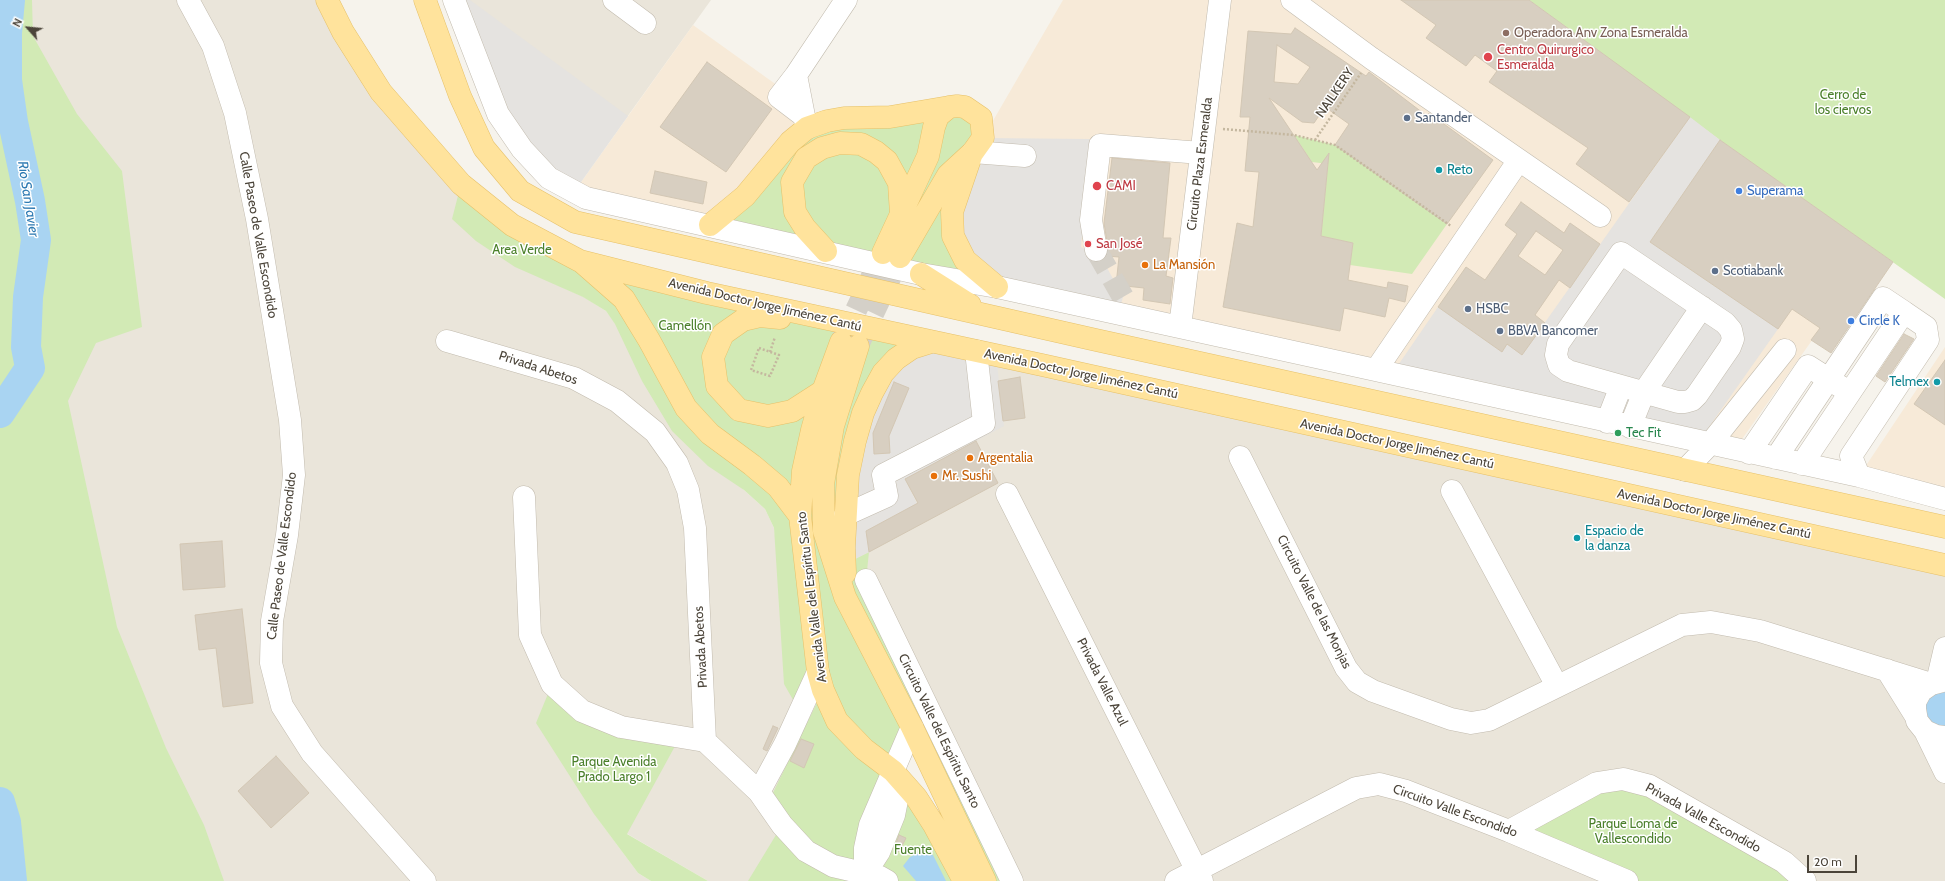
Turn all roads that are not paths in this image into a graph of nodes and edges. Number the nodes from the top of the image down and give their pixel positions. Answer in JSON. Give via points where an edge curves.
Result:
{"nodes":[{"id":1,"x":188,"y":0,"type":"edge"},
{"id":2,"x":327,"y":0,"type":"edge"},
{"id":3,"x":425,"y":0,"type":"edge"},
{"id":4,"x":454,"y":0,"type":"edge"},
{"id":5,"x":614,"y":0,"type":"edge"},
{"id":6,"x":846,"y":0,"type":"edge"},
{"id":7,"x":1220,"y":0,"type":"edge"},
{"id":8,"x":1292,"y":0,"type":"edge"},
{"id":9,"x":645,"y":22,"type":"dead end"},
{"id":10,"x":949,"y":107,"type":"junction"},
{"id":11,"x":806,"y":122,"type":"junction"},
{"id":12,"x":973,"y":152,"type":"junction"},
{"id":13,"x":1201,"y":153,"type":"junction"},
{"id":14,"x":1025,"y":156,"type":"dead end"},
{"id":15,"x":1520,"y":160,"type":"junction"},
{"id":16,"x":1600,"y":216,"type":"dead end"},
{"id":17,"x":901,"y":217,"type":"junction"},
{"id":18,"x":710,"y":225,"type":"junction"},
{"id":19,"x":1096,"y":250,"type":"tunnel mouth"},
{"id":20,"x":826,"y":251,"type":"junction"},
{"id":21,"x":580,"y":261,"type":"junction"},
{"id":22,"x":921,"y":274,"type":"junction"},
{"id":23,"x":997,"y":287,"type":"junction"},
{"id":24,"x":1123,"y":297,"type":"tunnel mouth"},
{"id":25,"x":1702,"y":307,"type":"junction"},
{"id":26,"x":1904,"y":312,"type":"junction"},
{"id":27,"x":983,"y":313,"type":"junction"},
{"id":28,"x":1132,"y":318,"type":"junction"},
{"id":29,"x":828,"y":319,"type":"junction"},
{"id":30,"x":1180,"y":327,"type":"junction"},
{"id":31,"x":447,"y":341,"type":"dead end"},
{"id":32,"x":931,"y":342,"type":"junction"},
{"id":33,"x":976,"y":350,"type":"junction"},
{"id":34,"x":1785,"y":350,"type":"dead end"},
{"id":35,"x":1376,"y":370,"type":"junction"},
{"id":36,"x":1828,"y":379,"type":"junction"},
{"id":37,"x":1621,"y":386,"type":"junction"},
{"id":38,"x":823,"y":391,"type":"junction"},
{"id":39,"x":1644,"y":392,"type":"junction"},
{"id":40,"x":1850,"y":393,"type":"junction"},
{"id":41,"x":1607,"y":422,"type":"junction"},
{"id":42,"x":1630,"y":427,"type":"junction"},
{"id":43,"x":1710,"y":444,"type":"junction"},
{"id":44,"x":1749,"y":452,"type":"junction"},
{"id":45,"x":1240,"y":458,"type":"dead end"},
{"id":46,"x":1776,"y":458,"type":"junction"},
{"id":47,"x":1802,"y":464,"type":"junction"},
{"id":48,"x":1684,"y":470,"type":"junction"},
{"id":49,"x":1859,"y":476,"type":"junction"},
{"id":50,"x":1452,"y":491,"type":"dead end"},
{"id":51,"x":1007,"y":494,"type":"dead end"},
{"id":52,"x":524,"y":497,"type":"dead end"},
{"id":53,"x":1945,"y":499,"type":"edge"},
{"id":54,"x":800,"y":516,"type":"junction"},
{"id":55,"x":845,"y":516,"type":"junction"},
{"id":56,"x":1945,"y":527,"type":"edge"},
{"id":57,"x":1945,"y":565,"type":"edge"},
{"id":58,"x":866,"y":580,"type":"dead end"},
{"id":59,"x":845,"y":596,"type":"junction"},
{"id":60,"x":1945,"y":648,"type":"edge"},
{"id":61,"x":1887,"y":670,"type":"junction"},
{"id":62,"x":821,"y":681,"type":"junction"},
{"id":63,"x":1938,"y":682,"type":"edge"},
{"id":64,"x":1557,"y":686,"type":"junction"},
{"id":65,"x":912,"y":727,"type":"junction"},
{"id":66,"x":1928,"y":728,"type":"edge"},
{"id":67,"x":706,"y":741,"type":"junction"},
{"id":68,"x":893,"y":771,"type":"junction"},
{"id":69,"x":1945,"y":772,"type":"edge"},
{"id":70,"x":763,"y":797,"type":"junction"},
{"id":71,"x":1509,"y":831,"type":"junction"},
{"id":72,"x":1199,"y":876,"type":"edge"},
{"id":73,"x":866,"y":878,"type":"edge"},
{"id":74,"x":425,"y":881,"type":"edge"},
{"id":75,"x":887,"y":881,"type":"edge"},
{"id":76,"x":964,"y":881,"type":"edge"},
{"id":77,"x":985,"y":881,"type":"edge"},
{"id":78,"x":1012,"y":881,"type":"edge"},
{"id":79,"x":1176,"y":881,"type":"edge"},
{"id":80,"x":1627,"y":881,"type":"edge"},
{"id":81,"x":1805,"y":881,"type":"edge"}],
"edges":[{"from":1,"to":74,"type":"street","name":"Calle Paseo de Valle Escondido","via":[[213,46],[235,113],[257,219],[290,420],[294,474],[288,535],[272,621],[271,663],[282,706],[312,753]]},
{"from":2,"to":21,"type":"main road","name":"Avenida Doctor Jorge Jiménez Cantú","via":[[343,32],[381,92],[461,184],[512,225]]},
{"from":3,"to":27,"type":"main road","via":[[460,96],[484,148],[520,191],[574,222]]},
{"from":4,"to":18,"type":"street","via":[[498,114],[522,149],[549,178],[586,198]]},
{"from":5,"to":9,"type":"street"},
{"from":6,"to":11,"type":"street","via":[[796,75]]},
{"from":7,"to":13,"type":"street","name":"Circuito Plaza Esmeralda"},
{"from":8,"to":15,"type":"street","via":[[1371,58]]},
{"from":10,"to":11,"type":"main road","via":[[890,117]]},
{"from":10,"to":12,"type":"main road","via":[[965,107],[981,118],[983,138]]},
{"from":10,"to":17,"type":"main road","via":[[938,116],[928,156]]},
{"from":11,"to":18,"type":"main road","via":[[745,196]]},
{"from":12,"to":14,"type":"street"},
{"from":12,"to":17,"type":"main road","via":[[948,175],[892,255]]},
{"from":12,"to":23,"type":"main road","via":[[952,212],[953,236],[965,260]]},
{"from":13,"to":19,"type":"street","via":[[1100,145],[1091,220]]},
{"from":13,"to":30,"type":"street","name":"Circuito Plaza Esmeralda"},
{"from":15,"to":16,"type":"street"},
{"from":15,"to":35,"type":"street"},
{"from":17,"to":20,"type":"main road","via":[[899,183],[887,161],[861,144],[840,143],[822,148],[806,158],[792,182],[795,212],[805,228]]},
{"from":18,"to":20,"type":"street"},
{"from":20,"to":22,"type":"street"},
{"from":21,"to":29,"type":"main road","name":"Avenida Doctor Jorge Jiménez Cantú","via":[[707,293]]},
{"from":21,"to":54,"type":"main road","via":[[624,299],[686,408],[710,434],[778,487]]},
{"from":22,"to":23,"type":"street"},
{"from":22,"to":27,"type":"main road"},
{"from":23,"to":28,"type":"street"},
{"from":24,"to":28,"type":"street"},
{"from":25,"to":37,"type":"street","via":[[1621,253],[1558,344],[1556,355],[1559,365],[1568,371]]},
{"from":25,"to":39,"type":"street"},
{"from":25,"to":39,"type":"street","via":[[1731,330],[1733,339],[1730,348],[1692,400],[1678,402]]},
{"from":26,"to":36,"type":"street","via":[[1883,298]]},
{"from":26,"to":40,"type":"street"},
{"from":26,"to":49,"type":"street","via":[[1926,328],[1928,340],[1851,456]]},
{"from":27,"to":48,"type":"main road"},
{"from":28,"to":30,"type":"street"},
{"from":29,"to":32,"type":"main road","name":"Avenida Doctor Jorge Jiménez Cantú"},
{"from":29,"to":38,"type":"main road","via":[[760,316],[743,320],[723,334],[713,357],[717,386],[739,410],[768,416],[792,410]]},
{"from":30,"to":35,"type":"street"},
{"from":31,"to":67,"type":"street","name":"Privada Abetos","via":[[574,378],[617,401],[655,432],[677,464],[688,490],[695,528]]},
{"from":32,"to":33,"type":"main road","name":"Avenida Doctor Jorge Jiménez Cantú"},
{"from":32,"to":55,"type":"main road","via":[[912,348],[896,358],[883,373],[872,393],[855,441],[848,475]]},
{"from":33,"to":55,"type":"street","via":[[984,423],[883,475],[887,496]]},
{"from":33,"to":57,"type":"main road","name":"Avenida Doctor Jorge Jiménez Cantú"},
{"from":34,"to":43,"type":"street"},
{"from":35,"to":41,"type":"street"},
{"from":36,"to":40,"type":"street"},
{"from":36,"to":44,"type":"street","via":[[1808,366]]},
{"from":36,"to":46,"type":"street"},
{"from":37,"to":39,"type":"street"},
{"from":37,"to":41,"type":"street"},
{"from":38,"to":54,"type":"main road","name":"Avenida Valle del Espíritu Santo","via":[[803,471]]},
{"from":38,"to":59,"type":"main road","name":"Avenida Valle del Espíritu Santo","via":[[850,344],[823,484],[824,531]]},
{"from":39,"to":42,"type":"street"},
{"from":40,"to":47,"type":"street"},
{"from":41,"to":42,"type":"street"},
{"from":42,"to":43,"type":"street"},
{"from":43,"to":44,"type":"street"},
{"from":43,"to":48,"type":"street"},
{"from":44,"to":46,"type":"street"},
{"from":45,"to":64,"type":"street","name":"Circuito Valle de las Monjas","via":[[1346,668],[1357,682],[1373,691],[1451,719],[1471,723],[1490,720]]},
{"from":46,"to":47,"type":"street"},
{"from":47,"to":49,"type":"street"},
{"from":48,"to":56,"type":"main road"},
{"from":49,"to":53,"type":"street"},
{"from":50,"to":64,"type":"street"},
{"from":51,"to":72,"type":"street","name":"Privada Valle Azul"},
{"from":52,"to":67,"type":"street","via":[[530,635],[552,684],[582,711],[621,728]]},
{"from":54,"to":62,"type":"main road","name":"Avenida Valle del Espíritu Santo"},
{"from":55,"to":59,"type":"main road"},
{"from":58,"to":78,"type":"street","name":"Circuito Valle del Espíritu Santo"},
{"from":59,"to":65,"type":"main road","name":"Avenida Valle del Espíritu Santo"},
{"from":60,"to":63,"type":"street"},
{"from":61,"to":63,"type":"street","name":"Circuito Valle de las Monjas"},
{"from":61,"to":64,"type":"street","name":"Circuito Valle de las Monjas","via":[[1760,631],[1712,622],[1682,626]]},
{"from":61,"to":66,"type":"street"},
{"from":62,"to":68,"type":"main road","name":"Avenida Valle del Espíritu Santo","via":[[837,721],[864,749]]},
{"from":62,"to":70,"type":"street","via":[[785,744]]},
{"from":63,"to":66,"type":"street","via":[[1921,691],[1915,702]]},
{"from":65,"to":68,"type":"street"},
{"from":65,"to":77,"type":"main road","name":"Avenida Valle del Espíritu Santo"},
{"from":66,"to":69,"type":"street"},
{"from":67,"to":70,"type":"street"},
{"from":68,"to":73,"type":"street","via":[[898,795],[894,815]]},
{"from":68,"to":76,"type":"main road","name":"Avenida Valle del Espíritu Santo","via":[[916,797]]},
{"from":70,"to":73,"type":"street","via":[[782,825],[806,851],[833,866]]},
{"from":71,"to":72,"type":"street","name":"Circuito Valle Escondido","via":[[1406,791],[1379,784],[1356,788]]},
{"from":71,"to":80,"type":"street","name":"Circuito Valle Escondido"},
{"from":71,"to":81,"type":"street","name":"Privada Valle Escondido","via":[[1597,783],[1622,779],[1650,786],[1784,862]]},
{"from":72,"to":79,"type":"street","name":"Circuito Valle Escondido"},
{"from":73,"to":75,"type":"street","via":[[880,877]]}]}
